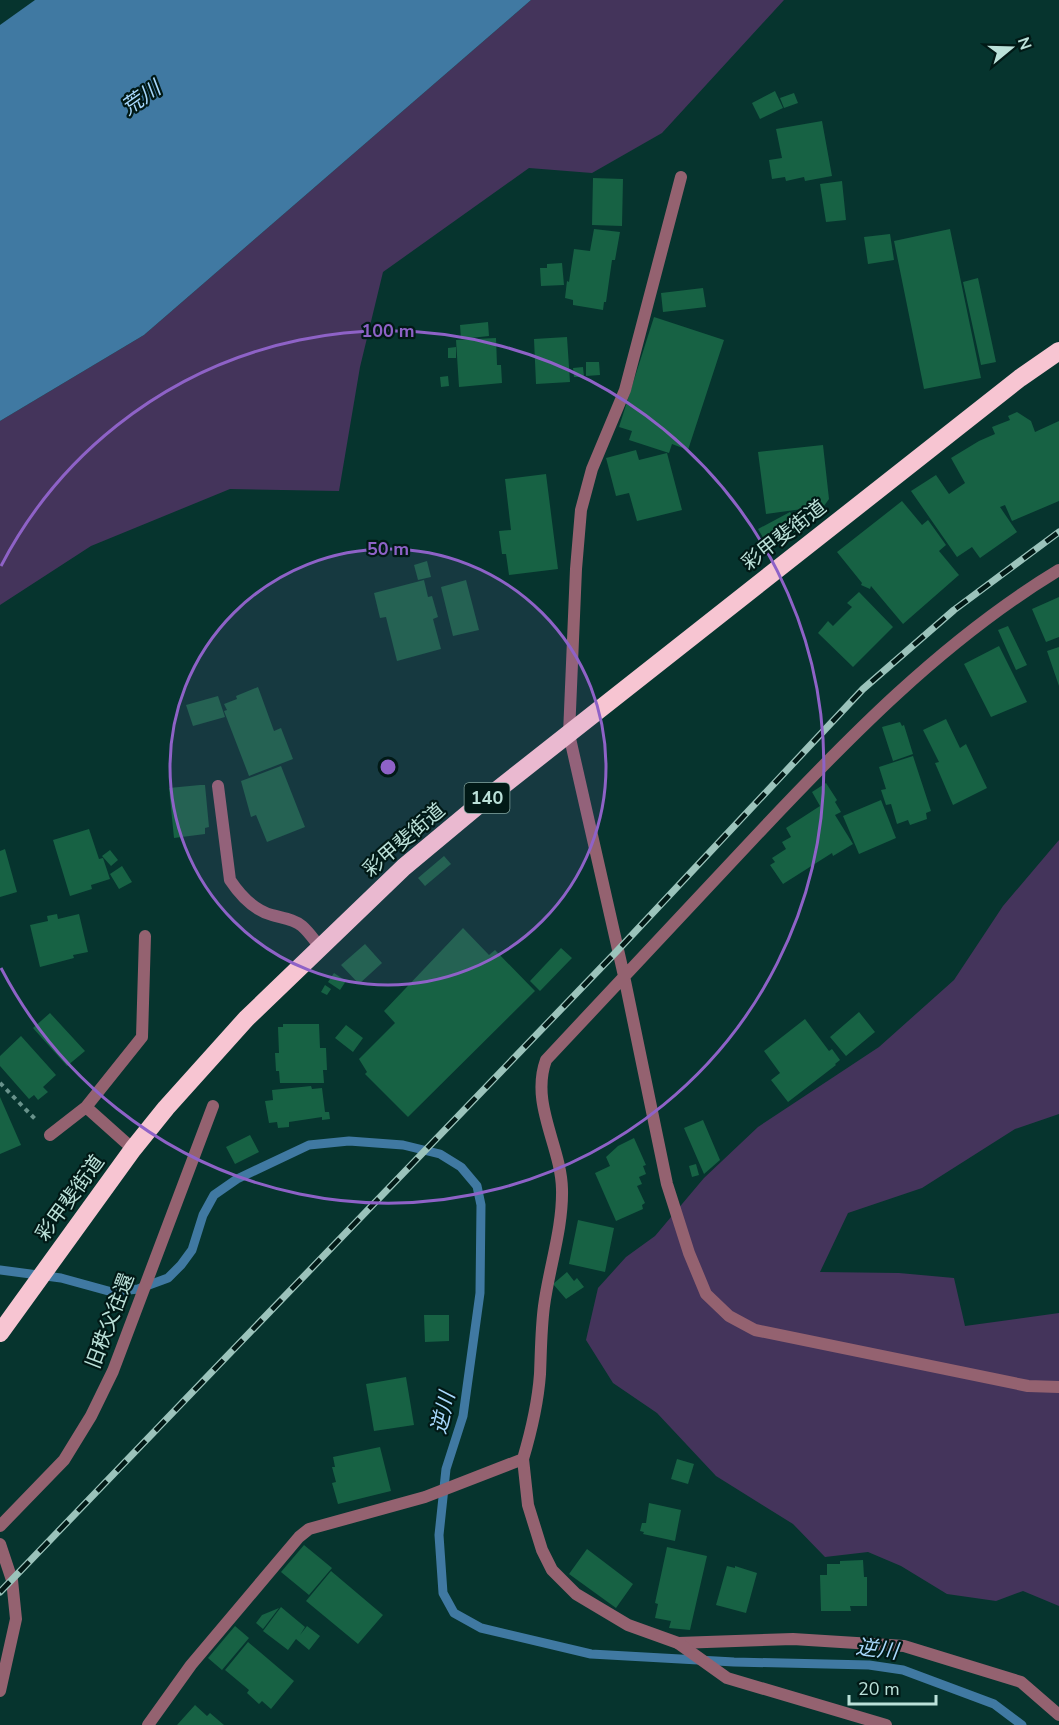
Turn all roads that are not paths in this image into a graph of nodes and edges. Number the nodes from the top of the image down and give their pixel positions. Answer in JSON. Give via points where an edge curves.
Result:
{"nodes":[{"id":1,"x":681,"y":177,"type":"dead end"},
{"id":2,"x":1059,"y":351,"type":"edge"},
{"id":3,"x":1059,"y":570,"type":"edge"},
{"id":4,"x":568,"y":734,"type":"junction"},
{"id":5,"x":218,"y":786,"type":"dead end"},
{"id":6,"x":145,"y":936,"type":"dead end"},
{"id":7,"x":320,"y":947,"type":"junction"},
{"id":8,"x":624,"y":976,"type":"junction"},
{"id":9,"x":213,"y":1106,"type":"dead end"},
{"id":10,"x":86,"y":1107,"type":"junction"},
{"id":11,"x":50,"y":1135,"type":"road end"},
{"id":12,"x":133,"y":1149,"type":"junction"},
{"id":13,"x":0,"y":1333,"type":"edge"},
{"id":14,"x":1059,"y":1387,"type":"edge"},
{"id":15,"x":523,"y":1459,"type":"junction"},
{"id":16,"x":0,"y":1526,"type":"edge"},
{"id":17,"x":0,"y":1544,"type":"edge"},
{"id":18,"x":678,"y":1642,"type":"junction"},
{"id":19,"x":0,"y":1691,"type":"edge"},
{"id":20,"x":1059,"y":1715,"type":"edge"},
{"id":21,"x":147,"y":1725,"type":"edge"},
{"id":22,"x":886,"y":1725,"type":"edge"}],
"edges":[{"from":1,"to":4,"type":"street","via":[[625,390],[592,469],[581,510]]},
{"from":2,"to":4,"type":"highway","name":"彩甲斐街道","number":"140"},
{"from":3,"to":8,"type":"street","via":[[992,615],[940,657],[839,748]]},
{"from":4,"to":7,"type":"highway","name":"彩甲斐街道","number":"140","via":[[404,867]]},
{"from":4,"to":8,"type":"street"},
{"from":5,"to":7,"type":"street","via":[[230,880],[238,893],[270,915],[302,925]]},
{"from":6,"to":10,"type":"street","via":[[142,1037]]},
{"from":7,"to":12,"type":"highway","name":"彩甲斐街道","number":"140","via":[[246,1019]]},
{"from":8,"to":14,"type":"street","via":[[670,1194],[706,1294],[729,1316],[755,1330],[1028,1386]]},
{"from":8,"to":15,"type":"street","via":[[546,1060],[541,1074],[541,1093],[562,1185],[562,1207],[540,1332],[540,1376]]},
{"from":9,"to":16,"type":"street","name":"旧秩父往還","via":[[113,1371],[64,1460]]},
{"from":10,"to":11,"type":"street"},
{"from":10,"to":12,"type":"street"},
{"from":12,"to":13,"type":"highway","name":"彩甲斐街道","number":"140"},
{"from":15,"to":18,"type":"street","via":[[528,1505],[552,1570],[576,1594],[628,1625]]},
{"from":15,"to":21,"type":"street","via":[[425,1497],[309,1529],[191,1665]]},
{"from":17,"to":19,"type":"street","via":[[12,1580],[16,1619]]},
{"from":18,"to":20,"type":"street","via":[[793,1639],[904,1646],[1021,1682]]},
{"from":18,"to":22,"type":"street","via":[[728,1678]]}]}
